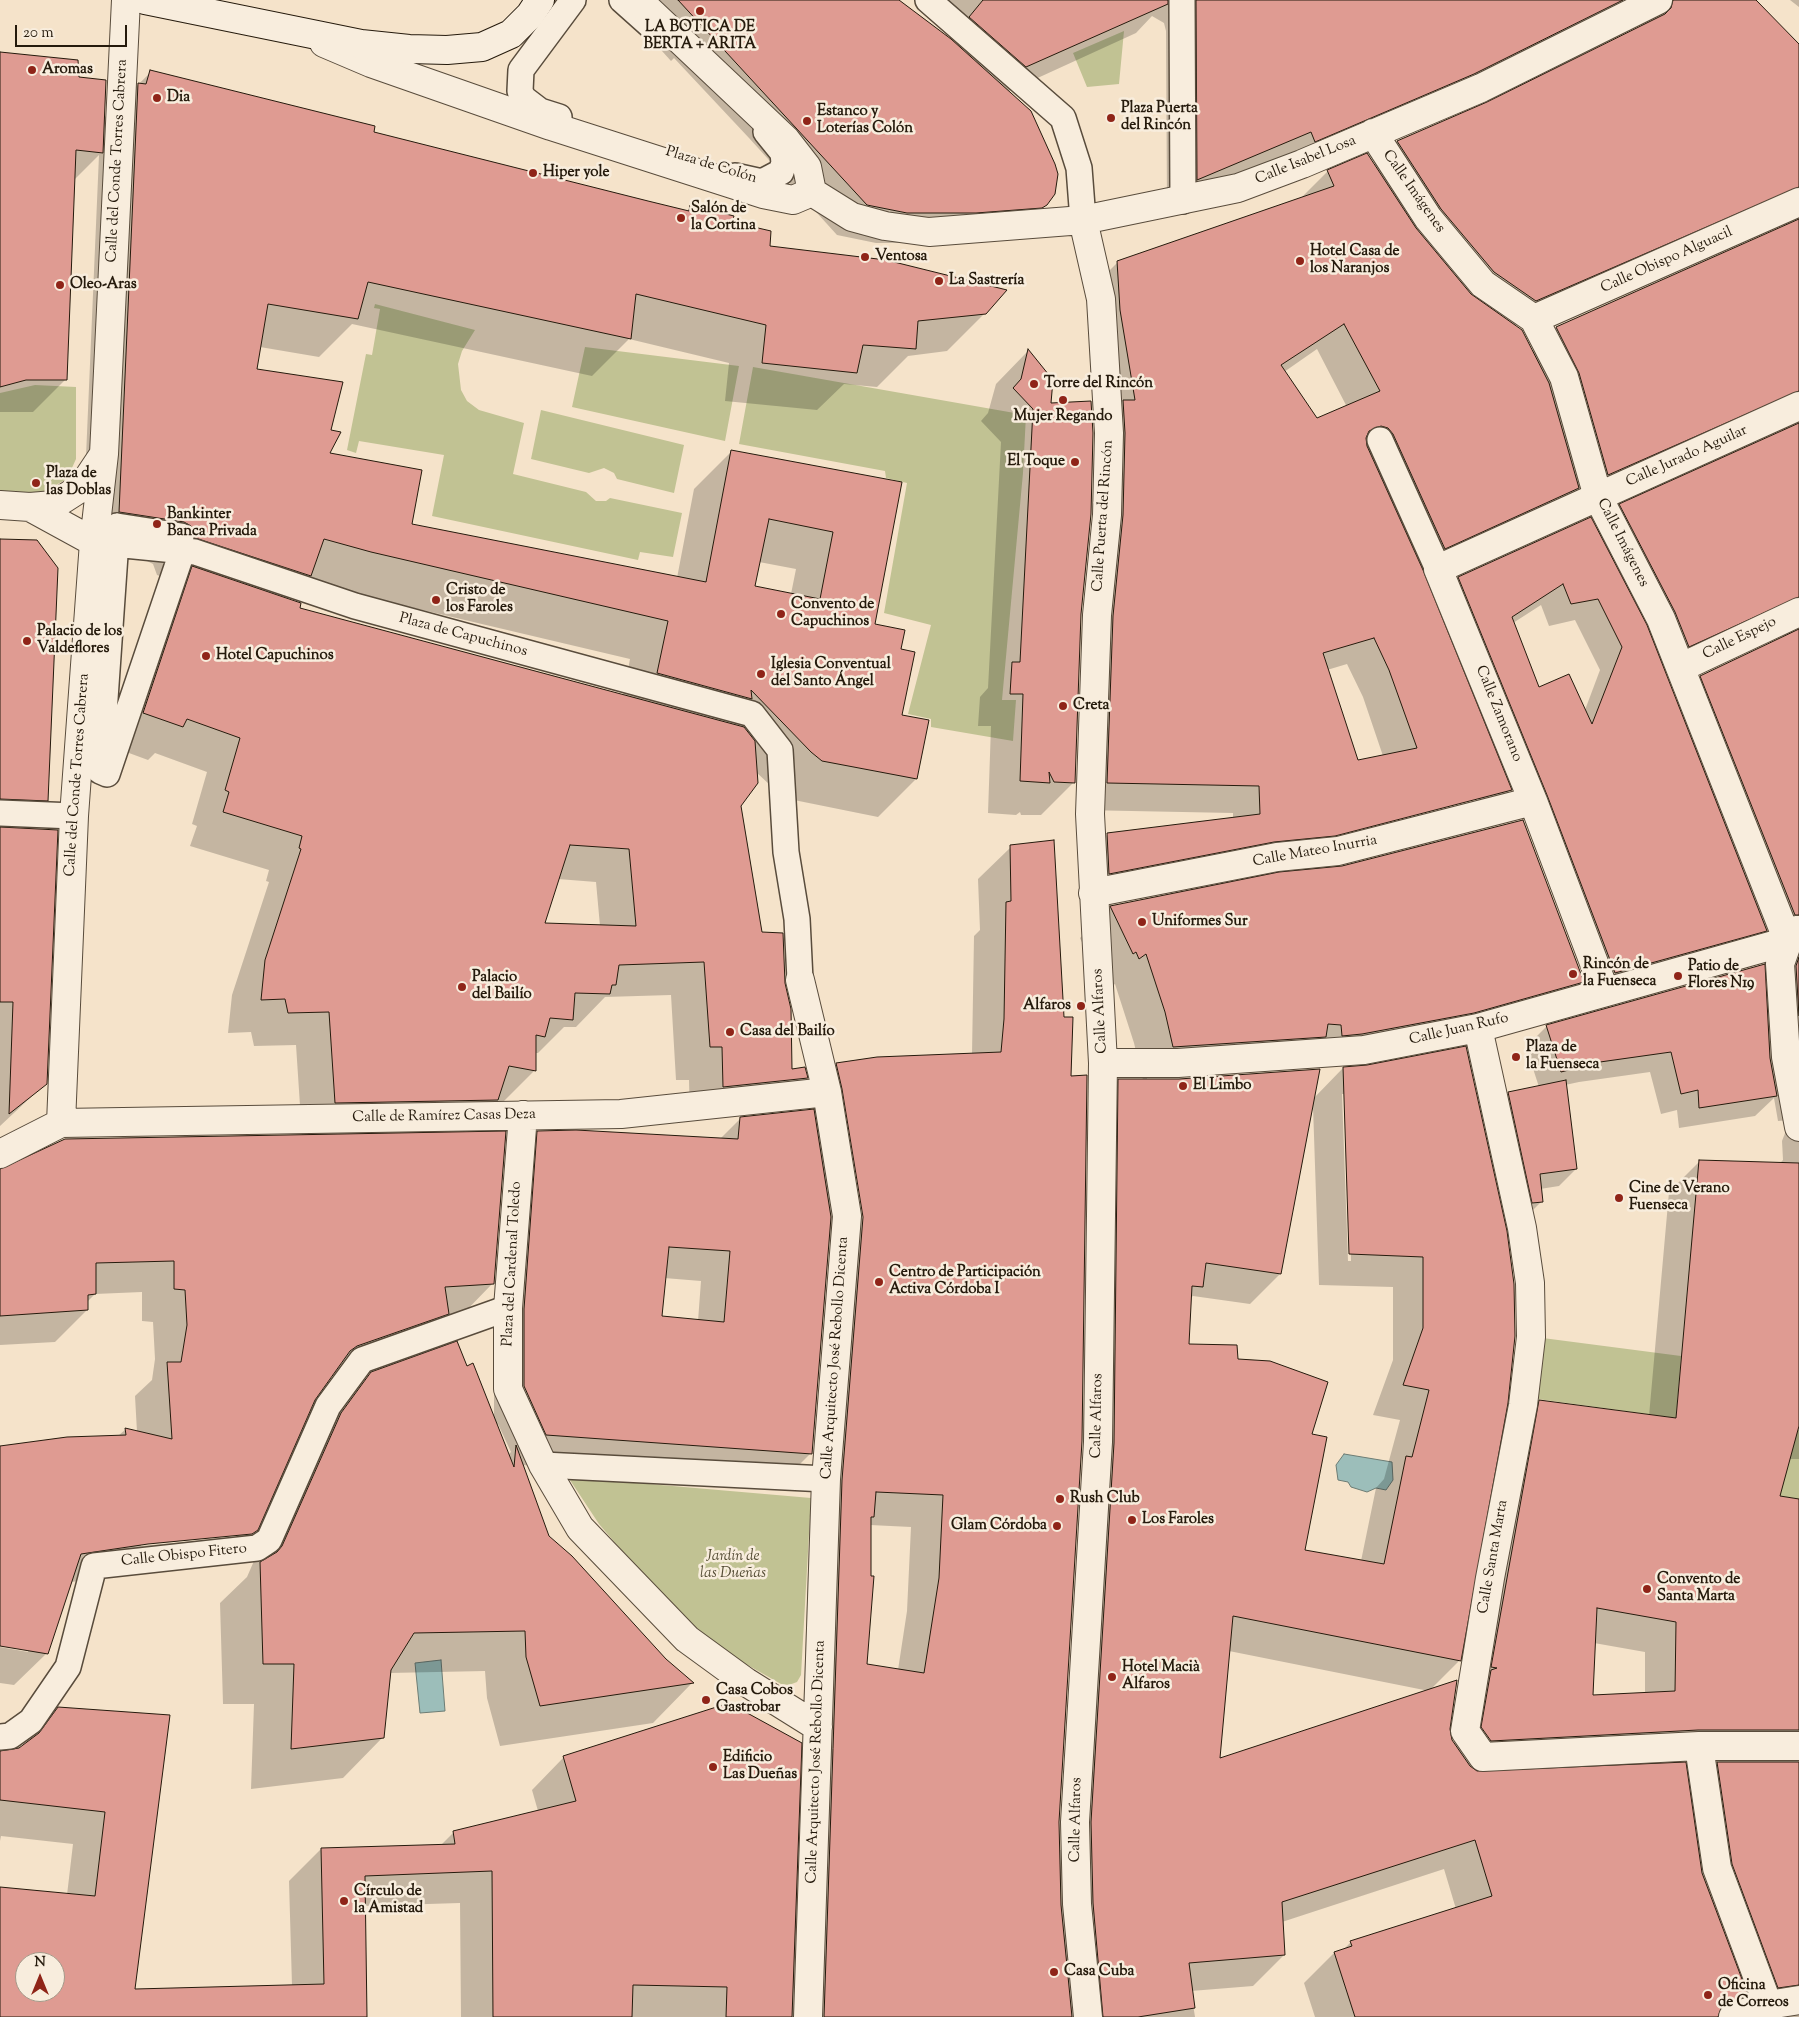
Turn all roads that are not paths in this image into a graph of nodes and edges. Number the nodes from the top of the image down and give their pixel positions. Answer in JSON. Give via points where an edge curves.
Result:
{"nodes":[{"id":1,"x":126,"y":0,"type":"edge"},
{"id":2,"x":145,"y":0,"type":"edge"},
{"id":3,"x":540,"y":0,"type":"edge"},
{"id":4,"x":573,"y":0,"type":"edge"},
{"id":5,"x":622,"y":0,"type":"edge"},
{"id":6,"x":638,"y":0,"type":"edge"},
{"id":7,"x":928,"y":0,"type":"edge"},
{"id":8,"x":1658,"y":0,"type":"edge"},
{"id":9,"x":1182,"y":2,"type":"edge"},
{"id":10,"x":288,"y":28,"type":"junction"},
{"id":11,"x":1373,"y":133,"type":"junction"},
{"id":12,"x":812,"y":192,"type":"junction"},
{"id":13,"x":1183,"y":201,"type":"junction"},
{"id":14,"x":1799,"y":202,"type":"edge"},
{"id":15,"x":1082,"y":220,"type":"junction"},
{"id":16,"x":1534,"y":319,"type":"junction"},
{"id":17,"x":1799,"y":406,"type":"edge"},
{"id":18,"x":1380,"y":440,"type":"dead end"},
{"id":19,"x":104,"y":454,"type":"junction"},
{"id":20,"x":1598,"y":498,"type":"junction"},
{"id":21,"x":0,"y":505,"type":"edge"},
{"id":22,"x":30,"y":507,"type":"junction"},
{"id":23,"x":105,"y":543,"type":"junction"},
{"id":24,"x":177,"y":549,"type":"junction"},
{"id":25,"x":1438,"y":569,"type":"junction"},
{"id":26,"x":1799,"y":612,"type":"edge"},
{"id":27,"x":1682,"y":667,"type":"junction"},
{"id":28,"x":752,"y":714,"type":"joint"},
{"id":29,"x":1534,"y":801,"type":"junction"},
{"id":30,"x":0,"y":813,"type":"edge"},
{"id":31,"x":1090,"y":814,"type":"joint"},
{"id":32,"x":74,"y":816,"type":"junction"},
{"id":33,"x":1093,"y":893,"type":"junction"},
{"id":34,"x":1793,"y":934,"type":"edge"},
{"id":35,"x":800,"y":980,"type":"joint"},
{"id":36,"x":1605,"y":992,"type":"junction"},
{"id":37,"x":1478,"y":1028,"type":"junction"},
{"id":38,"x":1103,"y":1063,"type":"junction"},
{"id":39,"x":827,"y":1092,"type":"junction"},
{"id":40,"x":523,"y":1115,"type":"junction"},
{"id":41,"x":61,"y":1123,"type":"junction"},
{"id":42,"x":1799,"y":1127,"type":"edge"},
{"id":43,"x":0,"y":1154,"type":"edge"},
{"id":44,"x":508,"y":1308,"type":"junction"},
{"id":45,"x":543,"y":1465,"type":"junction"},
{"id":46,"x":826,"y":1479,"type":"junction"},
{"id":47,"x":818,"y":1727,"type":"junction"},
{"id":48,"x":0,"y":1737,"type":"edge"},
{"id":49,"x":1699,"y":1746,"type":"junction"},
{"id":50,"x":1799,"y":1746,"type":"edge"},
{"id":51,"x":1799,"y":2000,"type":"edge"},
{"id":52,"x":1768,"y":2005,"type":"junction"},
{"id":53,"x":808,"y":2017,"type":"edge"},
{"id":54,"x":1088,"y":2017,"type":"edge"},
{"id":55,"x":1733,"y":2017,"type":"edge"}],
"edges":[{"from":1,"to":19,"type":"street","name":"Calle del Conde Torres Cabrera"},
{"from":2,"to":10,"type":"street","name":"Plaza de Colón"},
{"from":3,"to":10,"type":"street","name":"Plaza de Colón","via":[[511,34],[482,47],[409,49],[361,44]]},
{"from":4,"to":5,"type":"street","name":"Plaza de Colón","via":[[521,70],[520,91],[530,105],[750,181],[762,182],[780,172],[784,163],[783,152],[772,137]]},
{"from":6,"to":12,"type":"street","via":[[786,140],[807,168]]},
{"from":7,"to":15,"type":"street","via":[[1063,118],[1078,168]]},
{"from":8,"to":11,"type":"street","name":"Calle Isabel Losa","via":[[1481,88]]},
{"from":9,"to":13,"type":"street"},
{"from":10,"to":12,"type":"street","name":"Plaza de Colón","via":[[371,63],[551,126],[763,194],[793,200]]},
{"from":11,"to":13,"type":"street","name":"Calle Isabel Losa","via":[[1238,188]]},
{"from":11,"to":16,"type":"street","name":"Calle Imágenes","via":[[1428,218],[1483,284]]},
{"from":12,"to":15,"type":"street","name":"Calle Isabel Losa","via":[[852,217],[885,226],[929,232]]},
{"from":13,"to":15,"type":"street","name":"Calle Isabel Losa"},
{"from":14,"to":16,"type":"street","name":"Calle Obispo Alguacil"},
{"from":15,"to":31,"type":"street","name":"Calle Puerta del Rincón","via":[[1101,299],[1109,433],[1107,515],[1097,615]]},
{"from":16,"to":20,"type":"street","name":"Calle Imágenes","via":[[1564,377]]},
{"from":17,"to":20,"type":"street","name":"Calle Jurado Aguilar"},
{"from":18,"to":25,"type":"street","name":"Calle Zamorano"},
{"from":19,"to":22,"type":"street","via":[[82,487],[72,495],[54,505]]},
{"from":19,"to":23,"type":"street","name":"Calle del Conde Torres Cabrera"},
{"from":20,"to":25,"type":"street","name":"Calle Jurado Aguilar"},
{"from":20,"to":27,"type":"street","name":"Calle Imágenes","via":[[1661,619]]},
{"from":21,"to":22,"type":"street"},
{"from":22,"to":23,"type":"street"},
{"from":23,"to":24,"type":"street","via":[[117,526],[181,536]]},
{"from":23,"to":24,"type":"street","via":[[100,771],[107,774],[180,558]]},
{"from":23,"to":32,"type":"street","name":"Calle del Conde Torres Cabrera"},
{"from":24,"to":28,"type":"street","name":"Plaza de Capuchinos","via":[[195,552],[355,606]]},
{"from":25,"to":29,"type":"street","name":"Calle Zamorano"},
{"from":26,"to":27,"type":"street","name":"Calle Espejo"},
{"from":27,"to":34,"type":"street","name":"Calle Imágenes"},
{"from":28,"to":35,"type":"street","name":"Calle Arquitecto José Rebollo Dicenta","via":[[780,750],[786,852],[797,919]]},
{"from":29,"to":33,"type":"street","name":"Calle Mateo Inurria","via":[[1338,851],[1277,857]]},
{"from":29,"to":36,"type":"street","name":"Calle Zamorano"},
{"from":30,"to":32,"type":"street"},
{"from":31,"to":33,"type":"street","name":"Calle Alfaros"},
{"from":32,"to":41,"type":"street","name":"Calle del Conde Torres Cabrera"},
{"from":33,"to":38,"type":"street","name":"Calle Alfaros"},
{"from":34,"to":36,"type":"street","name":"Calle Juan Rufo"},
{"from":34,"to":42,"type":"street","via":[[1780,964],[1786,1057]]},
{"from":35,"to":39,"type":"street","name":"Calle Arquitecto José Rebollo Dicenta"},
{"from":36,"to":37,"type":"street","name":"Calle Juan Rufo"},
{"from":37,"to":38,"type":"street","name":"Calle Juan Rufo","via":[[1364,1050],[1178,1063]]},
{"from":37,"to":49,"type":"street","name":"Calle Santa Marta","via":[[1522,1228],[1530,1283],[1531,1337],[1523,1405],[1465,1731],[1483,1758]]},
{"from":38,"to":54,"type":"street","name":"Calle Alfaros","via":[[1098,1442],[1075,1822],[1077,1904]]},
{"from":39,"to":40,"type":"street","name":"Calle de Ramírez Casas Deza","via":[[621,1114]]},
{"from":39,"to":46,"type":"street","name":"Calle Arquitecto José Rebollo Dicenta","via":[[847,1216]]},
{"from":40,"to":41,"type":"street","name":"Calle de Ramírez Casas Deza"},
{"from":40,"to":44,"type":"street","name":"Plaza del Cardenal Toledo"},
{"from":41,"to":43,"type":"street"},
{"from":44,"to":45,"type":"street","name":"Plaza del Cardenal Toledo","via":[[508,1389]]},
{"from":44,"to":48,"type":"street","name":"Calle Obispo Fitero","via":[[362,1360],[328,1406],[269,1540],[257,1548],[94,1566],[68,1667],[31,1721],[10,1736]]},
{"from":45,"to":46,"type":"street"},
{"from":45,"to":47,"type":"street","name":"Plaza del Cardenal Toledo","via":[[580,1528],[687,1639],[746,1682]]},
{"from":46,"to":47,"type":"street","name":"Calle Arquitecto José Rebollo Dicenta"},
{"from":47,"to":53,"type":"street","name":"Calle Arquitecto José Rebollo Dicenta"},
{"from":49,"to":50,"type":"street","name":"Calle Santa Marta"},
{"from":49,"to":52,"type":"street","via":[[1718,1868]]},
{"from":51,"to":52,"type":"street"},
{"from":52,"to":55,"type":"street"}]}
